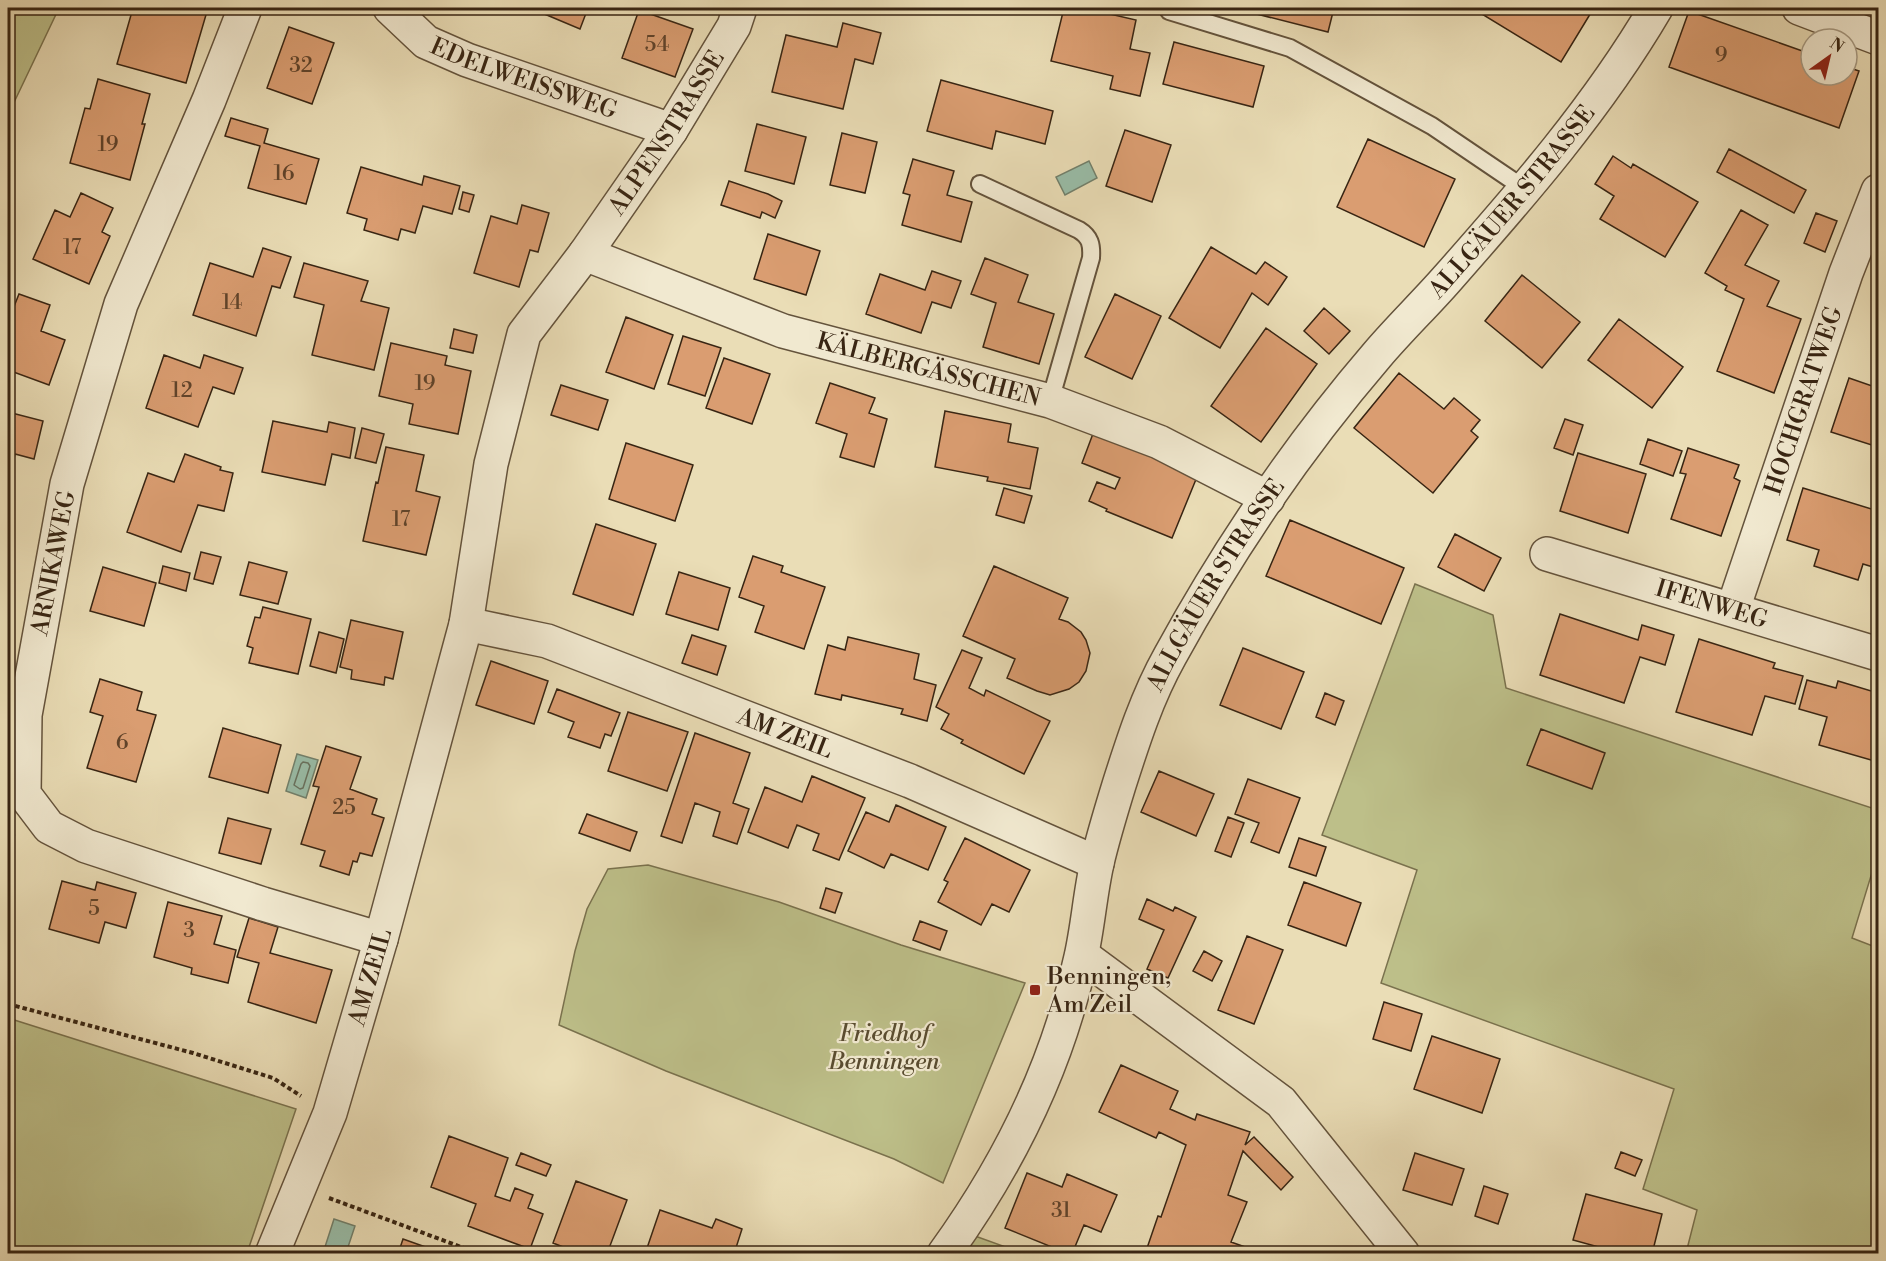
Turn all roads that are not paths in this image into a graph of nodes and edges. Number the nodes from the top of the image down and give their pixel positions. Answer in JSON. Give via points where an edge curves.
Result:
{"nodes":[{"id":1,"x":245,"y":8,"type":"edge"},
{"id":2,"x":390,"y":8,"type":"edge"},
{"id":3,"x":740,"y":8,"type":"edge"},
{"id":4,"x":1656,"y":8,"type":"edge"},
{"id":5,"x":1799,"y":8,"type":"edge"},
{"id":6,"x":1169,"y":11,"type":"dead end"},
{"id":7,"x":1878,"y":38,"type":"edge"},
{"id":8,"x":671,"y":129,"type":"junction"},
{"id":9,"x":980,"y":184,"type":"dead end"},
{"id":10,"x":1525,"y":189,"type":"junction"},
{"id":11,"x":1878,"y":191,"type":"edge"},
{"id":12,"x":585,"y":254,"type":"junction"},
{"id":13,"x":1050,"y":401,"type":"junction"},
{"id":14,"x":1268,"y":498,"type":"junction"},
{"id":15,"x":1547,"y":554,"type":"dead end"},
{"id":16,"x":1733,"y":609,"type":"junction"},
{"id":17,"x":466,"y":624,"type":"junction"},
{"id":18,"x":1878,"y":654,"type":"edge"},
{"id":19,"x":1097,"y":863,"type":"junction"},
{"id":20,"x":381,"y":939,"type":"junction"},
{"id":21,"x":1082,"y":955,"type":"junction"},
{"id":22,"x":272,"y":1254,"type":"edge"},
{"id":23,"x":944,"y":1254,"type":"edge"},
{"id":24,"x":1402,"y":1254,"type":"edge"}],
"edges":[{"from":1,"to":20,"type":"street","name":"ARNIKAWEG","via":[[121,304],[67,484],[25,715],[24,794],[49,826],[86,846]]},
{"from":2,"to":8,"type":"street","name":"EDELWEISSWEG","via":[[426,42],[467,60]]},
{"from":3,"to":8,"type":"street","name":"ALPENSTRASSE","via":[[734,26]]},
{"from":4,"to":10,"type":"street","name":"ALLGÄUER STRASSE","via":[[1606,87]]},
{"from":5,"to":7,"type":"street"},
{"from":6,"to":10,"type":"lane","via":[[1290,48],[1432,126]]},
{"from":8,"to":12,"type":"street","name":"ALPENSTRASSE"},
{"from":9,"to":13,"type":"lane","via":[[1079,230],[1088,236],[1092,247]]},
{"from":10,"to":14,"type":"street","name":"ALLGÄUER STRASSE","via":[[1377,355]]},
{"from":11,"to":16,"type":"street","name":"HOCHGRATWEG","via":[[1845,273]]},
{"from":12,"to":13,"type":"street","name":"KÄLBERGÄSSCHEN","via":[[783,331]]},
{"from":12,"to":17,"type":"street","name":"AM ZEIL","via":[[524,334],[491,464]]},
{"from":13,"to":14,"type":"street","name":"KÄLBERGÄSSCHEN","via":[[1159,442]]},
{"from":14,"to":19,"type":"street","name":"ALLGÄUER STRASSE","via":[[1194,612],[1144,706]]},
{"from":15,"to":16,"type":"street","name":"IFENWEG"},
{"from":16,"to":18,"type":"street","name":"IFENWEG"},
{"from":17,"to":19,"type":"street","name":"AM ZEIL","via":[[547,641],[910,781]]},
{"from":17,"to":20,"type":"street","name":"AM ZEIL"},
{"from":19,"to":21,"type":"street","name":"ALLGÄUER STRASSE"},
{"from":20,"to":22,"type":"street","name":"AM ZEIL","via":[[330,1113]]},
{"from":21,"to":23,"type":"street","name":"ALLGÄUER STRASSE","via":[[1047,1074],[990,1186]]},
{"from":21,"to":24,"type":"street","via":[[1281,1102]]}]}
